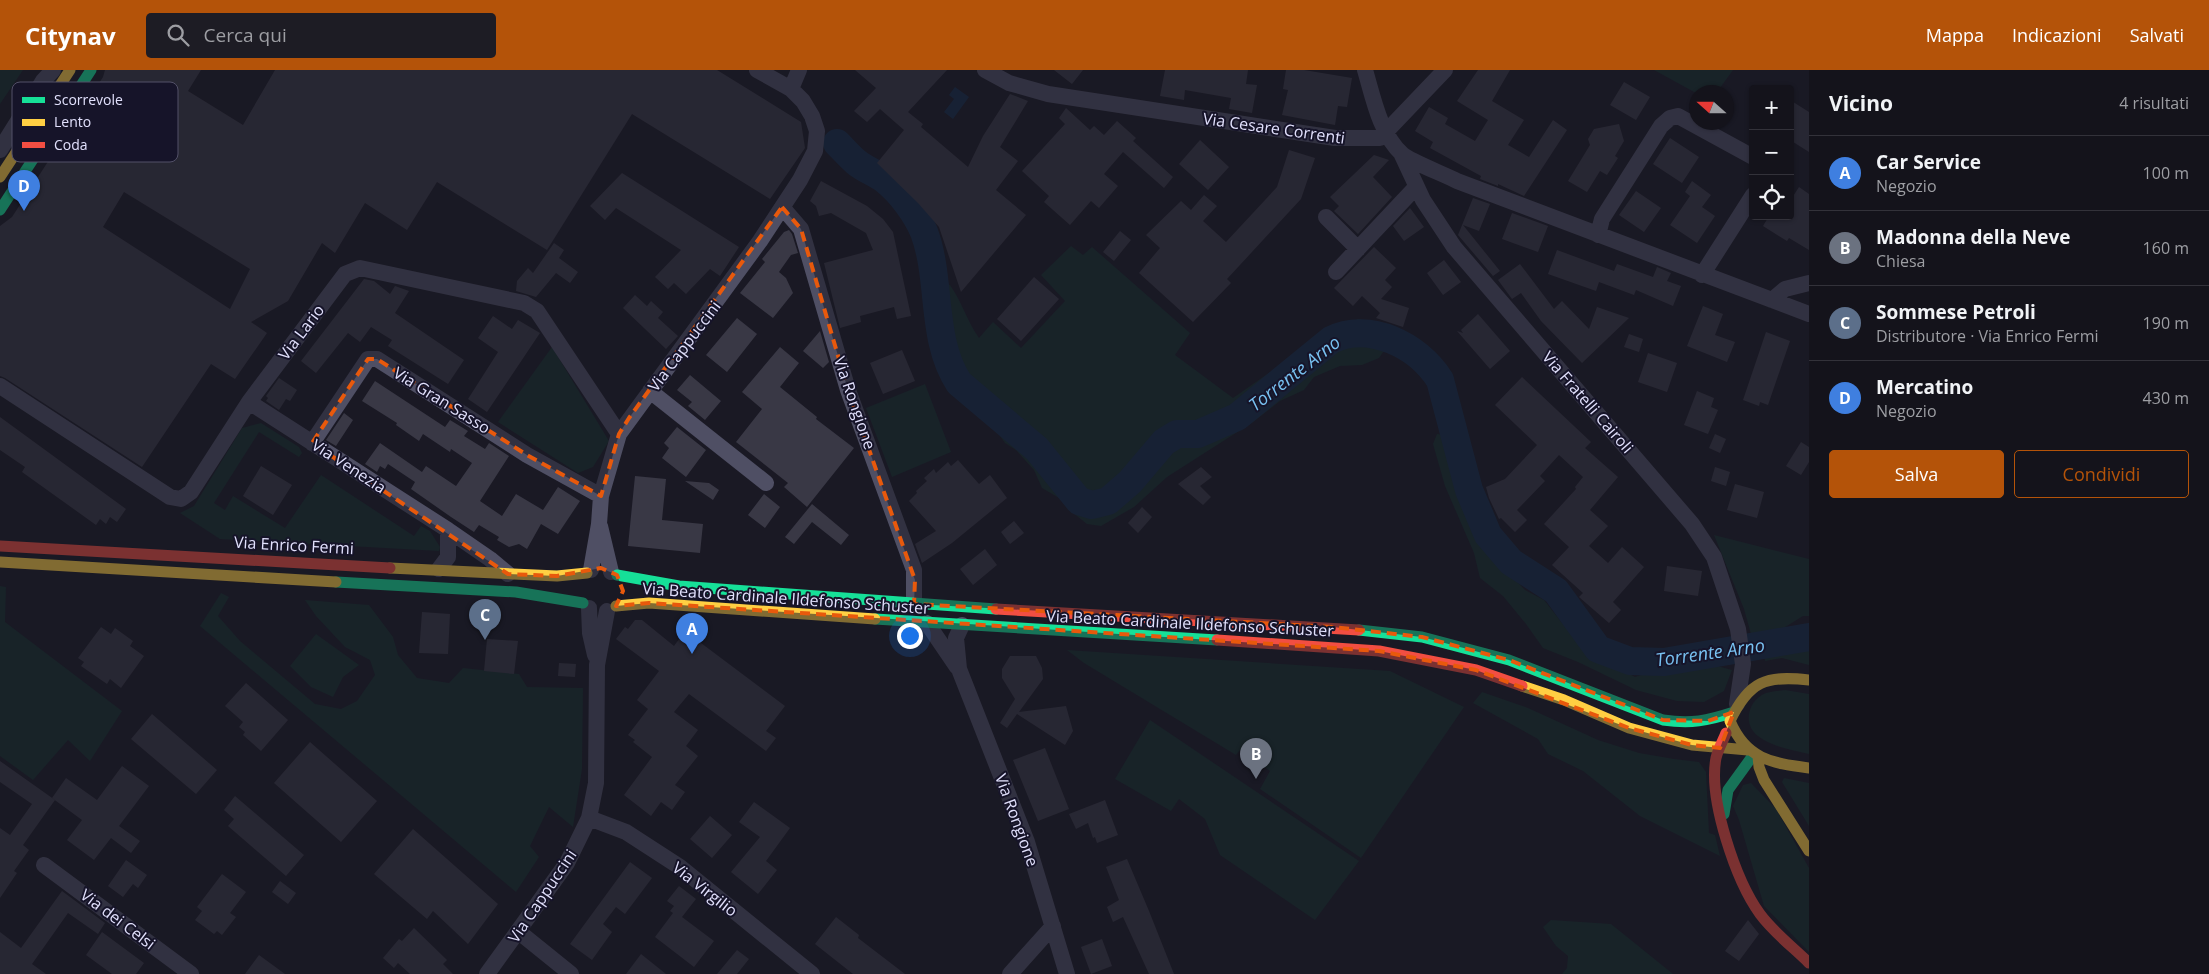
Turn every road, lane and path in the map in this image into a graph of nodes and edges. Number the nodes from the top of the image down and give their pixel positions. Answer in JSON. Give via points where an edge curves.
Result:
{"nodes":[{"id":1,"x":53,"y":70,"type":"edge"},
{"id":2,"x":70,"y":70,"type":"edge"},
{"id":3,"x":90,"y":70,"type":"edge"},
{"id":4,"x":756,"y":70,"type":"edge"},
{"id":5,"x":798,"y":70,"type":"edge"},
{"id":6,"x":986,"y":70,"type":"edge"},
{"id":7,"x":1365,"y":70,"type":"edge"},
{"id":8,"x":1444,"y":70,"type":"edge"},
{"id":9,"x":44,"y":82,"type":"edge"},
{"id":10,"x":62,"y":82,"type":"edge"},
{"id":11,"x":82,"y":82,"type":"edge"},
{"id":12,"x":791,"y":89,"type":"junction"},
{"id":13,"x":12,"y":131,"type":"edge"},
{"id":14,"x":1386,"y":131,"type":"junction"},
{"id":15,"x":0,"y":150,"type":"edge"},
{"id":16,"x":1402,"y":155,"type":"junction"},
{"id":17,"x":1749,"y":155,"type":"edge"},
{"id":18,"x":12,"y":159,"type":"edge"},
{"id":19,"x":31,"y":162,"type":"edge"},
{"id":20,"x":0,"y":177,"type":"edge"},
{"id":21,"x":1416,"y":187,"type":"junction"},
{"id":22,"x":1749,"y":201,"type":"edge"},
{"id":23,"x":782,"y":207,"type":"junction"},
{"id":24,"x":0,"y":210,"type":"edge"},
{"id":25,"x":1326,"y":218,"type":"dead end"},
{"id":26,"x":1598,"y":235,"type":"junction"},
{"id":27,"x":1358,"y":249,"type":"junction"},
{"id":28,"x":1336,"y":272,"type":"dead end"},
{"id":29,"x":1702,"y":275,"type":"junction"},
{"id":30,"x":1809,"y":283,"type":"edge"},
{"id":31,"x":1772,"y":300,"type":"junction"},
{"id":32,"x":1809,"y":314,"type":"edge"},
{"id":33,"x":0,"y":386,"type":"edge"},
{"id":34,"x":650,"y":392,"type":"junction"},
{"id":35,"x":249,"y":402,"type":"junction"},
{"id":36,"x":619,"y":434,"type":"junction"},
{"id":37,"x":312,"y":443,"type":"junction"},
{"id":38,"x":766,"y":483,"type":"dead end"},
{"id":39,"x":600,"y":496,"type":"junction"},
{"id":40,"x":599,"y":524,"type":"junction"},
{"id":41,"x":448,"y":530,"type":"junction"},
{"id":42,"x":0,"y":546,"type":"edge"},
{"id":43,"x":0,"y":562,"type":"edge"},
{"id":44,"x":438,"y":569,"type":"junction"},
{"id":45,"x":589,"y":572,"type":"junction"},
{"id":46,"x":614,"y":573,"type":"junction"},
{"id":47,"x":508,"y":574,"type":"junction"},
{"id":48,"x":914,"y":604,"type":"junction"},
{"id":49,"x":586,"y":606,"type":"junction"},
{"id":50,"x":611,"y":608,"type":"junction"},
{"id":51,"x":927,"y":623,"type":"junction"},
{"id":52,"x":962,"y":625,"type":"junction"},
{"id":53,"x":1742,"y":661,"type":"junction"},
{"id":54,"x":597,"y":665,"type":"junction"},
{"id":55,"x":959,"y":669,"type":"junction"},
{"id":56,"x":1783,"y":676,"type":"junction"},
{"id":57,"x":1809,"y":680,"type":"edge"},
{"id":58,"x":1734,"y":712,"type":"junction"},
{"id":59,"x":1692,"y":745,"type":"junction"},
{"id":60,"x":1720,"y":748,"type":"junction"},
{"id":61,"x":1753,"y":754,"type":"junction"},
{"id":62,"x":1809,"y":768,"type":"edge"},
{"id":63,"x":1739,"y":774,"type":"junction"},
{"id":64,"x":1715,"y":780,"type":"junction"},
{"id":65,"x":1764,"y":780,"type":"junction"},
{"id":66,"x":589,"y":818,"type":"junction"},
{"id":67,"x":1722,"y":820,"type":"junction"},
{"id":68,"x":1809,"y":851,"type":"edge"},
{"id":69,"x":44,"y":865,"type":"dead end"},
{"id":70,"x":1053,"y":926,"type":"junction"},
{"id":71,"x":519,"y":932,"type":"junction"},
{"id":72,"x":1809,"y":963,"type":"edge"},
{"id":73,"x":191,"y":974,"type":"edge"},
{"id":74,"x":487,"y":974,"type":"edge"},
{"id":75,"x":571,"y":974,"type":"edge"},
{"id":76,"x":812,"y":974,"type":"edge"},
{"id":77,"x":1010,"y":974,"type":"edge"},
{"id":78,"x":1067,"y":974,"type":"edge"}],
"edges":[{"from":1,"to":9,"type":"street"},
{"from":2,"to":10,"type":"main road"},
{"from":3,"to":11,"type":"main road"},
{"from":4,"to":12,"type":"street"},
{"from":5,"to":12,"type":"street"},
{"from":6,"to":14,"type":"street","name":"Via Cesare Correnti","via":[[1009,83],[1048,94],[1181,115],[1335,138],[1380,138]]},
{"from":7,"to":14,"type":"street"},
{"from":8,"to":14,"type":"street"},
{"from":12,"to":23,"type":"street","name":"Via Cappuccini","via":[[803,101],[817,131],[815,151]]},
{"from":13,"to":15,"type":"street"},
{"from":14,"to":16,"type":"street"},
{"from":16,"to":21,"type":"street","name":"Via Fratelli Cairoli"},
{"from":16,"to":26,"type":"street","via":[[1457,181]]},
{"from":17,"to":26,"type":"street","via":[[1678,116],[1670,118],[1661,126],[1602,220]]},
{"from":18,"to":20,"type":"main road"},
{"from":19,"to":24,"type":"main road"},
{"from":21,"to":27,"type":"street"},
{"from":21,"to":53,"type":"street","name":"Via Fratelli Cairoli","via":[[1454,247],[1692,524],[1714,557],[1738,629]]},
{"from":22,"to":29,"type":"street"},
{"from":23,"to":34,"type":"street","name":"Via Cappuccini","via":[[706,318]]},
{"from":23,"to":48,"type":"street","name":"Via Rongione","via":[[801,229],[848,390],[914,570]]},
{"from":25,"to":27,"type":"street"},
{"from":26,"to":29,"type":"street"},
{"from":27,"to":28,"type":"street"},
{"from":29,"to":31,"type":"street"},
{"from":30,"to":31,"type":"street","via":[[1785,289]]},
{"from":31,"to":32,"type":"street"},
{"from":33,"to":35,"type":"street","name":"Via Lario","via":[[170,497],[181,499],[191,492]]},
{"from":34,"to":36,"type":"street","name":"Via Cappuccini"},
{"from":34,"to":38,"type":"street"},
{"from":35,"to":36,"type":"street","name":"Via Lario","via":[[345,274],[360,268],[524,303],[537,311]]},
{"from":35,"to":37,"type":"street","name":"Via Venezia"},
{"from":36,"to":39,"type":"street","name":"Via Cappuccini"},
{"from":37,"to":39,"type":"street","name":"Via Gran Sasso","via":[[368,359],[377,359],[527,455]]},
{"from":37,"to":41,"type":"street","name":"Via Venezia"},
{"from":39,"to":40,"type":"street","name":"Via Cappuccini"},
{"from":40,"to":45,"type":"street","name":"Via Cappuccini"},
{"from":40,"to":46,"type":"street","name":"Via Cappuccini"},
{"from":41,"to":44,"type":"street","via":[[448,557]]},
{"from":41,"to":47,"type":"street","name":"Via Venezia"},
{"from":42,"to":44,"type":"main road","name":"Via Enrico Fermi"},
{"from":43,"to":49,"type":"main road","name":"Via Enrico Fermi","via":[[516,592]]},
{"from":44,"to":47,"type":"main road","name":"Via Enrico Fermi"},
{"from":45,"to":46,"type":"main road","via":[[601,568]]},
{"from":45,"to":47,"type":"main road","name":"Via Enrico Fermi","via":[[557,576]]},
{"from":45,"to":49,"type":"main road","via":[[582,578],[579,588]]},
{"from":46,"to":48,"type":"main road","name":"Via Beato Cardinale Ildefonso Schuster","via":[[679,586]]},
{"from":46,"to":50,"type":"main road","via":[[623,591],[620,600]]},
{"from":48,"to":58,"type":"main road","name":"Via Beato Cardinale Ildefonso Schuster","via":[[1333,627],[1422,637],[1509,660],[1663,720],[1708,721]]},
{"from":49,"to":50,"type":"main road","via":[[599,612]]},
{"from":49,"to":54,"type":"street","name":"Via Cappuccini"},
{"from":50,"to":51,"type":"main road","name":"Via Beato Cardinale Ildefonso Schuster","via":[[649,603]]},
{"from":50,"to":54,"type":"street","name":"Via Cappuccini"},
{"from":51,"to":52,"type":"main road","name":"Via Beato Cardinale Ildefonso Schuster"},
{"from":51,"to":55,"type":"street","name":"Via Rongione"},
{"from":52,"to":55,"type":"street","name":"Via Rongione","via":[[956,638]]},
{"from":52,"to":59,"type":"main road","name":"Via Beato Cardinale Ildefonso Schuster","via":[[1379,651],[1476,670],[1564,700],[1629,728]]},
{"from":53,"to":56,"type":"street","via":[[1751,672]]},
{"from":53,"to":58,"type":"street","name":"Via Fratelli Cairoli"},
{"from":54,"to":66,"type":"street","name":"Via Cappuccini","via":[[596,782]]},
{"from":55,"to":70,"type":"street","name":"Via Rongione","via":[[1027,842]]},
{"from":56,"to":57,"type":"main road"},
{"from":56,"to":58,"type":"main road","via":[[1762,681]]},
{"from":58,"to":60,"type":"main road"},
{"from":58,"to":61,"type":"main road","via":[[1735,737]]},
{"from":59,"to":60,"type":"main road","name":"Via Beato Cardinale Ildefonso Schuster"},
{"from":59,"to":64,"type":"main road","via":[[1707,756]]},
{"from":60,"to":61,"type":"main road","name":"Via Beato Cardinale Ildefonso Schuster"},
{"from":60,"to":64,"type":"main road"},
{"from":61,"to":62,"type":"main road","name":"Via Beato Cardinale Ildefonso Schuster","via":[[1777,763]]},
{"from":61,"to":63,"type":"main road"},
{"from":61,"to":65,"type":"main road"},
{"from":63,"to":65,"type":"main road"},
{"from":63,"to":67,"type":"main road","via":[[1728,790]]},
{"from":64,"to":67,"type":"main road"},
{"from":65,"to":68,"type":"main road"},
{"from":66,"to":71,"type":"street","name":"Via Cappuccini","via":[[567,863]]},
{"from":66,"to":76,"type":"street","name":"Via Virgilio","via":[[626,832],[680,867]]},
{"from":67,"to":72,"type":"main road","via":[[1731,857],[1745,890],[1760,914]]},
{"from":69,"to":73,"type":"street","name":"Via dei Celsi"},
{"from":70,"to":77,"type":"street"},
{"from":70,"to":78,"type":"street","name":"Via Rongione"},
{"from":71,"to":74,"type":"street","name":"Via Cappuccini"},
{"from":71,"to":75,"type":"street"}]}
